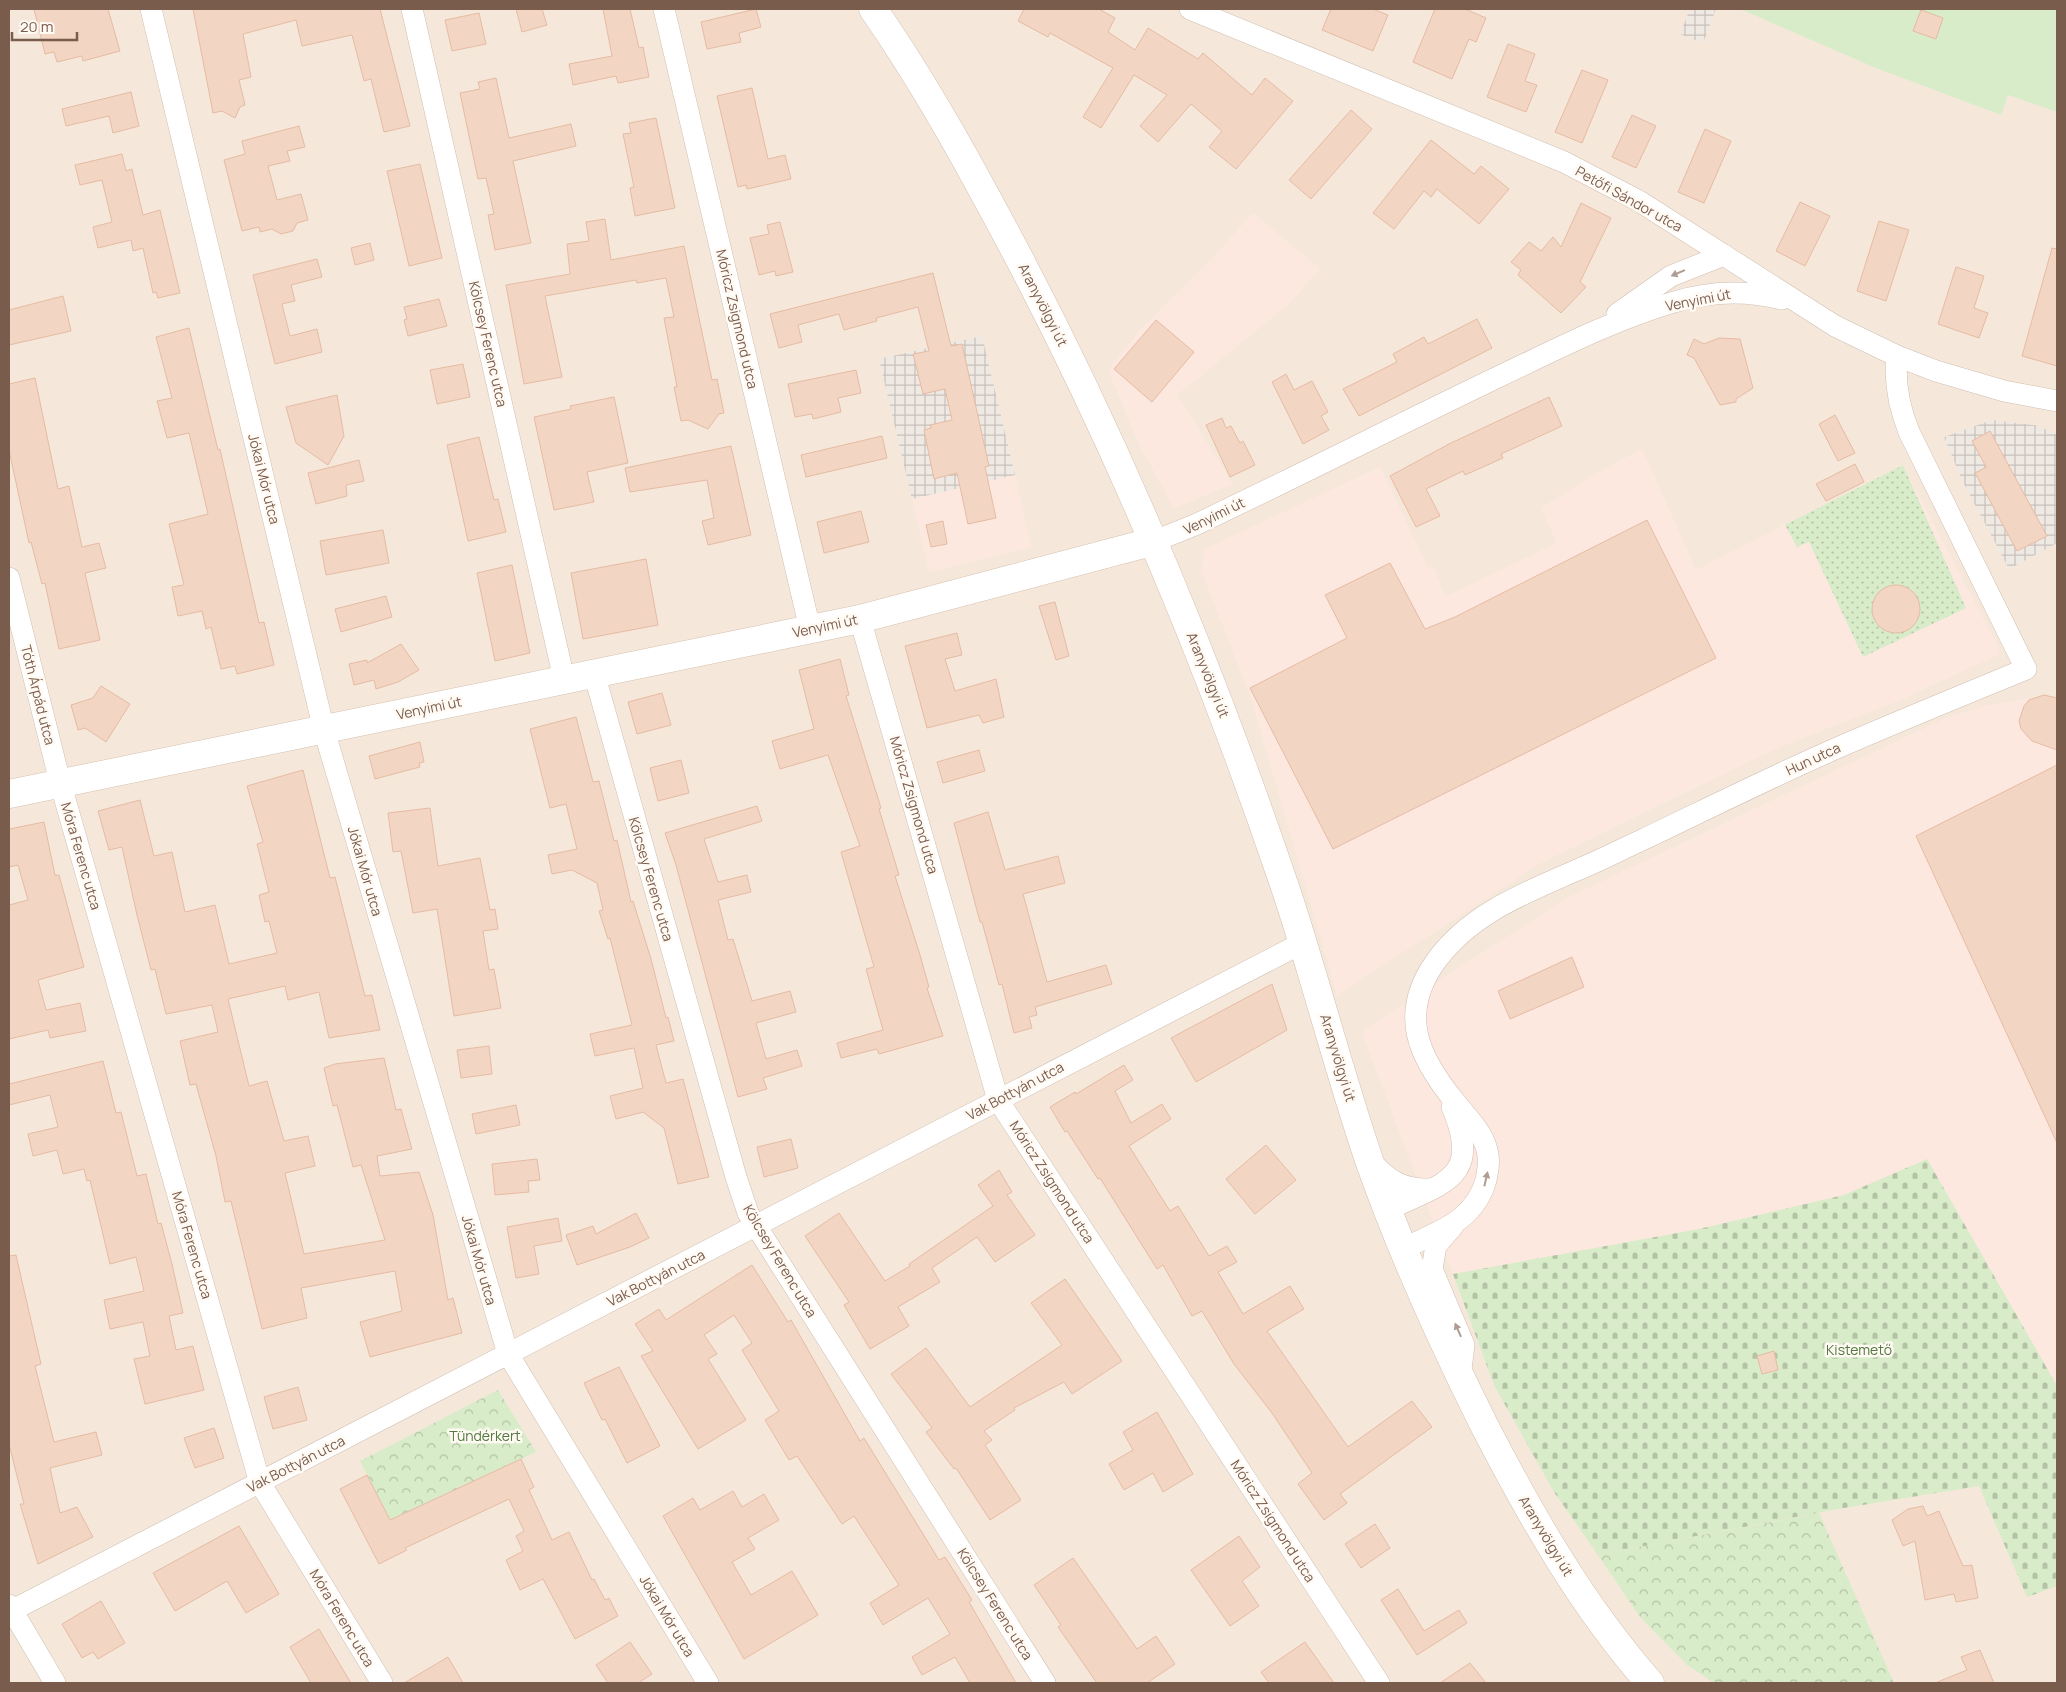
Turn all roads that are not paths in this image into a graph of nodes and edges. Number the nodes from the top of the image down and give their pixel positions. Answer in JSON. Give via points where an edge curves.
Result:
{"nodes":[{"id":1,"x":150,"y":9,"type":"edge"},
{"id":2,"x":412,"y":9,"type":"edge"},
{"id":3,"x":664,"y":9,"type":"edge"},
{"id":4,"x":873,"y":9,"type":"edge"},
{"id":5,"x":1190,"y":9,"type":"edge"},
{"id":6,"x":1724,"y":255,"type":"junction"},
{"id":7,"x":1800,"y":303,"type":"junction"},
{"id":8,"x":1599,"y":328,"type":"junction"},
{"id":9,"x":1897,"y":356,"type":"junction"},
{"id":10,"x":2057,"y":401,"type":"edge"},
{"id":11,"x":1155,"y":541,"type":"junction"},
{"id":12,"x":9,"y":578,"type":"edge"},
{"id":13,"x":860,"y":619,"type":"junction"},
{"id":14,"x":810,"y":629,"type":"junction"},
{"id":15,"x":594,"y":673,"type":"junction"},
{"id":16,"x":564,"y":679,"type":"junction"},
{"id":17,"x":324,"y":730,"type":"junction"},
{"id":18,"x":60,"y":782,"type":"junction"},
{"id":19,"x":9,"y":794,"type":"edge"},
{"id":20,"x":1302,"y":943,"type":"junction"},
{"id":21,"x":1446,"y":1091,"type":"junction"},
{"id":22,"x":998,"y":1100,"type":"junction"},
{"id":23,"x":1369,"y":1159,"type":"junction"},
{"id":24,"x":1431,"y":1189,"type":"junction"},
{"id":25,"x":1387,"y":1210,"type":"junction"},
{"id":26,"x":1460,"y":1219,"type":"junction"},
{"id":27,"x":756,"y":1226,"type":"junction"},
{"id":28,"x":1402,"y":1249,"type":"junction"},
{"id":29,"x":508,"y":1354,"type":"junction"},
{"id":30,"x":1460,"y":1377,"type":"junction"},
{"id":31,"x":260,"y":1483,"type":"junction"},
{"id":32,"x":9,"y":1609,"type":"edge"},
{"id":33,"x":55,"y":1683,"type":"edge"},
{"id":34,"x":382,"y":1683,"type":"edge"},
{"id":35,"x":708,"y":1683,"type":"edge"},
{"id":36,"x":1045,"y":1683,"type":"edge"},
{"id":37,"x":1379,"y":1683,"type":"edge"},
{"id":38,"x":1650,"y":1683,"type":"edge"}],
"edges":[{"from":1,"to":17,"type":"street","name":"Jókai Mór utca"},
{"from":2,"to":16,"type":"street","name":"Kölcsey Ferenc utca"},
{"from":3,"to":14,"type":"street","name":"Móricz Zsigmond utca"},
{"from":4,"to":11,"type":"street","name":"Aranyvölgyi út","via":[[917,76],[987,196],[1054,324]]},
{"from":5,"to":6,"type":"street","name":"Petőfi Sándor utca","via":[[1564,162],[1639,201]]},
{"from":6,"to":7,"type":"street","name":"Petőfi Sándor utca"},
{"from":6,"to":8,"type":"street","name":"Venyimi út","one_way":true,"via":[[1671,276]]},
{"from":7,"to":8,"type":"street","name":"Venyimi út","via":[[1757,293],[1728,292],[1674,302]]},
{"from":7,"to":9,"type":"street","name":"Petőfi Sándor utca","via":[[1835,326]]},
{"from":8,"to":11,"type":"street","name":"Venyimi út","via":[[1217,515]]},
{"from":9,"to":10,"type":"street","name":"Petőfi Sándor utca","via":[[2004,391]]},
{"from":9,"to":21,"type":"street","name":"Hun utca","via":[[1896,388],[1909,432],[2026,668],[1820,756],[1521,894],[1471,924],[1436,960],[1426,977],[1414,1012],[1423,1056]]},
{"from":11,"to":13,"type":"street","name":"Venyimi út"},
{"from":11,"to":20,"type":"street","name":"Aranyvölgyi út","via":[[1230,729]]},
{"from":12,"to":18,"type":"street","name":"Tóth Árpád utca"},
{"from":13,"to":14,"type":"street","name":"Venyimi út"},
{"from":13,"to":22,"type":"street","name":"Móricz Zsigmond utca"},
{"from":14,"to":15,"type":"street","name":"Venyimi út"},
{"from":15,"to":16,"type":"street","name":"Venyimi út"},
{"from":15,"to":27,"type":"street","name":"Kölcsey Ferenc utca","via":[[736,1177]]},
{"from":16,"to":17,"type":"street","name":"Venyimi út"},
{"from":17,"to":18,"type":"street","name":"Venyimi út"},
{"from":17,"to":29,"type":"street","name":"Jókai Mór utca"},
{"from":18,"to":19,"type":"street","name":"Venyimi út"},
{"from":18,"to":31,"type":"street","name":"Móra Ferenc utca"},
{"from":20,"to":22,"type":"street","name":"Vak Bottyán utca"},
{"from":20,"to":23,"type":"street","name":"Aranyvölgyi út"},
{"from":21,"to":24,"type":"street","name":"Hun utca","via":[[1461,1128],[1464,1155],[1457,1172]]},
{"from":26,"to":21,"type":"street","name":"Hun utca","one_way":true,"via":[[1481,1194],[1489,1161],[1483,1138]]},
{"from":22,"to":27,"type":"street","name":"Vak Bottyán utca"},
{"from":22,"to":37,"type":"street","name":"Móricz Zsigmond utca"},
{"from":23,"to":24,"type":"street","via":[[1396,1183],[1415,1189]]},
{"from":23,"to":25,"type":"street","name":"Aranyvölgyi út"},
{"from":24,"to":25,"type":"street","name":"Hun utca"},
{"from":25,"to":28,"type":"street","name":"Aranyvölgyi út"},
{"from":26,"to":28,"type":"street","name":"Hun utca"},
{"from":30,"to":26,"type":"street","one_way":true,"via":[[1464,1345],[1432,1270],[1436,1246]]},
{"from":27,"to":29,"type":"street","name":"Vak Bottyán utca"},
{"from":27,"to":36,"type":"street","name":"Kölcsey Ferenc utca"},
{"from":28,"to":30,"type":"street","name":"Aranyvölgyi út"},
{"from":29,"to":31,"type":"street","name":"Vak Bottyán utca"},
{"from":29,"to":35,"type":"street","name":"Jókai Mór utca"},
{"from":30,"to":38,"type":"street","name":"Aranyvölgyi út","via":[[1515,1485],[1560,1561]]},
{"from":31,"to":32,"type":"street","name":"Vak Bottyán utca"},
{"from":31,"to":34,"type":"street","name":"Móra Ferenc utca"},
{"from":32,"to":33,"type":"street"}]}
